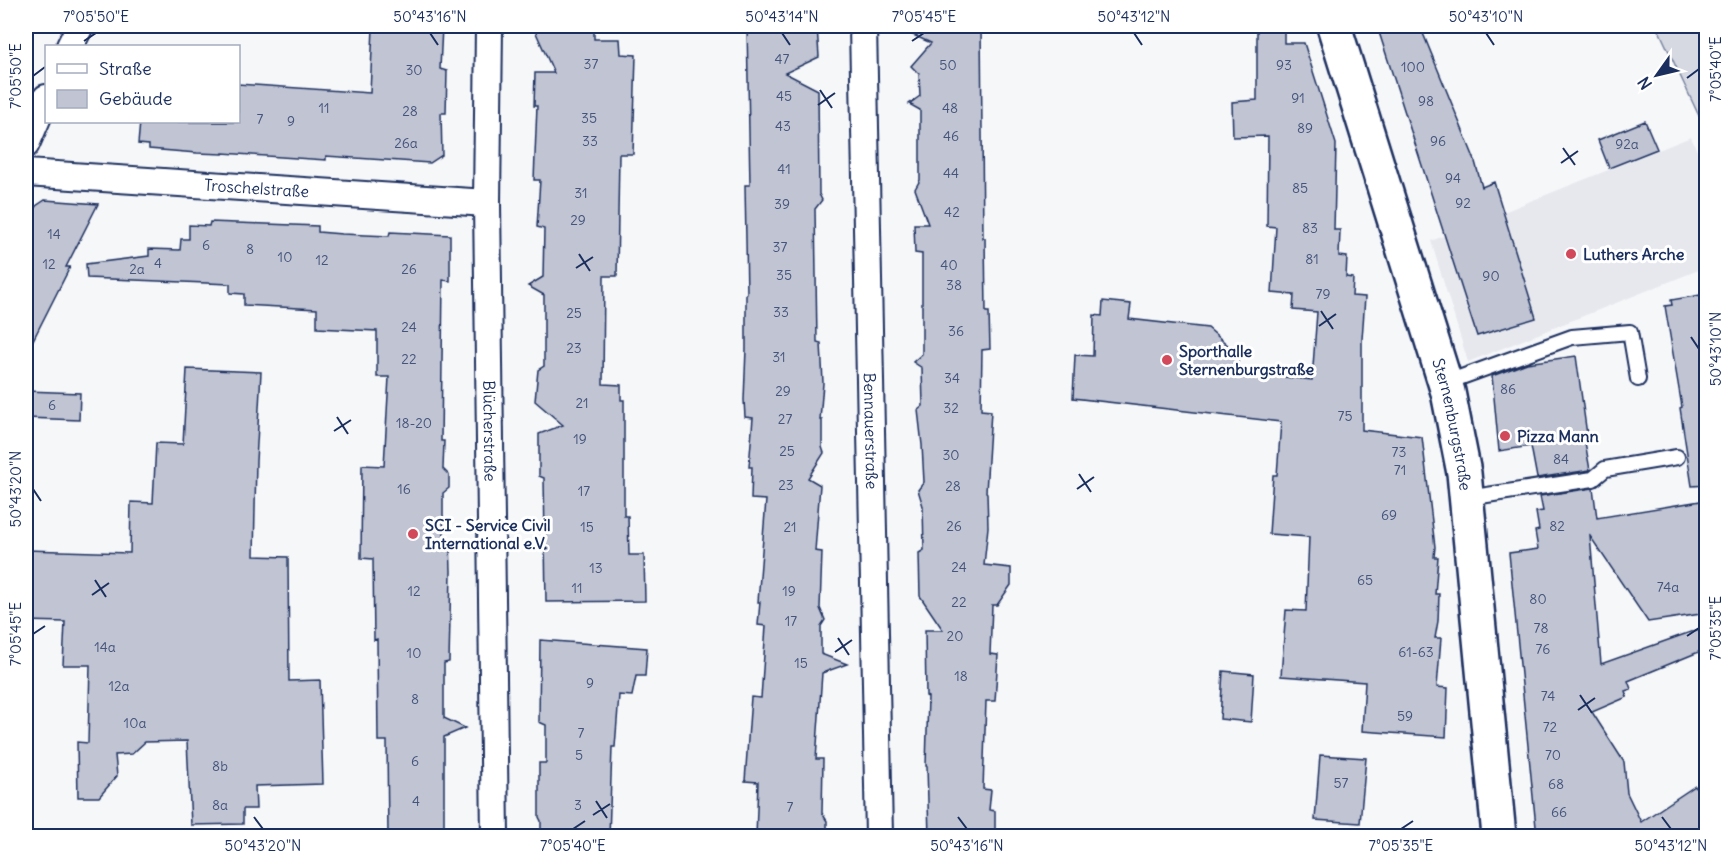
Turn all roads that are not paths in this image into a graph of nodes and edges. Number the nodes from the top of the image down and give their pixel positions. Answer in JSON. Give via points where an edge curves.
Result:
{"nodes":[{"id":1,"x":80,"y":26,"type":"edge"},
{"id":2,"x":489,"y":26,"type":"edge"},
{"id":3,"x":863,"y":26,"type":"edge"},
{"id":4,"x":1334,"y":26,"type":"edge"},
{"id":5,"x":70,"y":45,"type":"edge"},
{"id":6,"x":45,"y":100,"type":"edge"},
{"id":7,"x":26,"y":144,"type":"edge"},
{"id":8,"x":26,"y":173,"type":"edge"},
{"id":9,"x":487,"y":203,"type":"junction"},
{"id":10,"x":1638,"y":379,"type":"dead end"},
{"id":11,"x":1445,"y":383,"type":"junction"},
{"id":12,"x":1677,"y":457,"type":"dead end"},
{"id":13,"x":1467,"y":498,"type":"junction"},
{"id":14,"x":495,"y":837,"type":"edge"},
{"id":15,"x":879,"y":837,"type":"edge"},
{"id":16,"x":1499,"y":837,"type":"edge"}],
"edges":[{"from":1,"to":5,"type":"street"},
{"from":2,"to":9,"type":"street","name":"Blücherstraße"},
{"from":3,"to":15,"type":"street","name":"Bennauerstraße"},
{"from":4,"to":11,"type":"street","name":"Sternenburgstraße"},
{"from":6,"to":7,"type":"street"},
{"from":8,"to":9,"type":"street","name":"Troschelstraße"},
{"from":9,"to":14,"type":"street","name":"Blücherstraße"},
{"from":10,"to":11,"type":"lane","via":[[1630,332],[1572,337]]},
{"from":11,"to":13,"type":"street","name":"Sternenburgstraße"},
{"from":12,"to":13,"type":"lane","via":[[1605,469],[1593,479]]},
{"from":13,"to":16,"type":"street","name":"Sternenburgstraße"}]}
